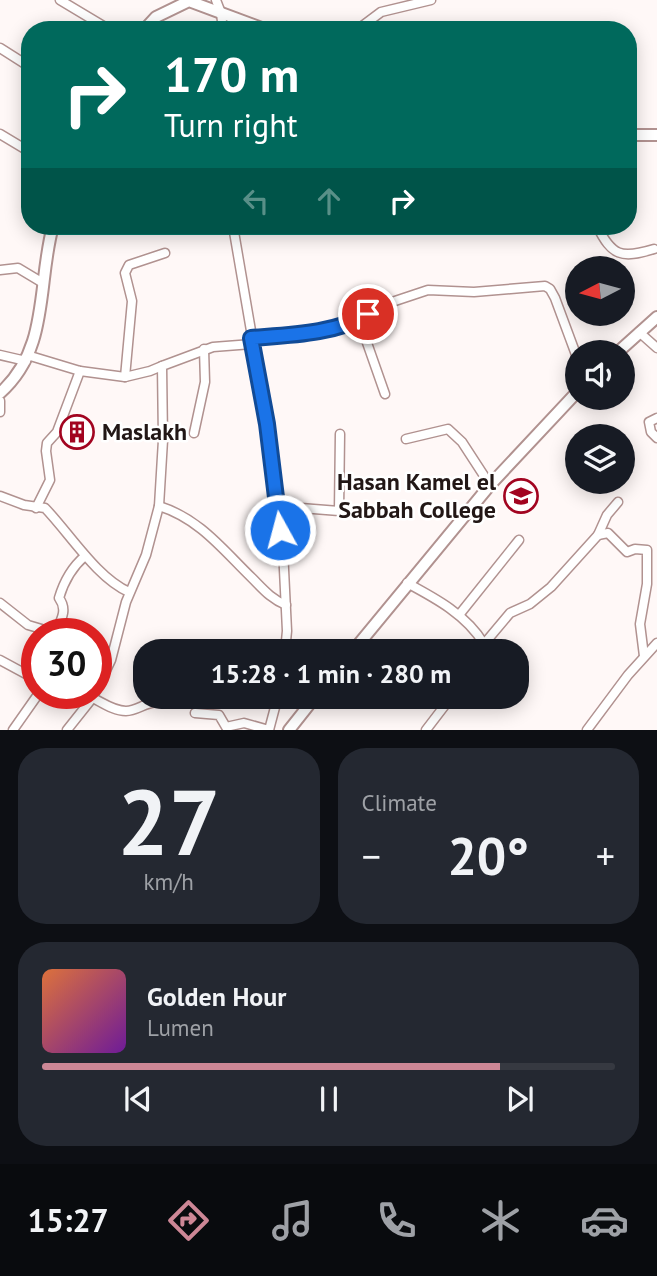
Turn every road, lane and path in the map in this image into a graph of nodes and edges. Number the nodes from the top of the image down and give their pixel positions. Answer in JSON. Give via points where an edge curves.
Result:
{"nodes":[{"id":1,"x":60,"y":0,"type":"edge"},
{"id":2,"x":188,"y":0,"type":"edge"},
{"id":3,"x":216,"y":0,"type":"edge"},
{"id":4,"x":431,"y":0,"type":"edge"},
{"id":5,"x":221,"y":13,"type":"junction"},
{"id":6,"x":95,"y":21,"type":"edge"},
{"id":7,"x":152,"y":21,"type":"edge"},
{"id":8,"x":222,"y":21,"type":"edge"},
{"id":9,"x":243,"y":21,"type":"edge"},
{"id":10,"x":369,"y":21,"type":"edge"},
{"id":11,"x":0,"y":48,"type":"edge"},
{"id":12,"x":21,"y":61,"type":"edge"},
{"id":13,"x":0,"y":134,"type":"edge"},
{"id":14,"x":637,"y":135,"type":"edge"},
{"id":15,"x":657,"y":135,"type":"edge"},
{"id":16,"x":21,"y":147,"type":"edge"},
{"id":17,"x":51,"y":235,"type":"edge"},
{"id":18,"x":234,"y":235,"type":"edge"},
{"id":19,"x":602,"y":235,"type":"edge"},
{"id":20,"x":654,"y":249,"type":"dead end"},
{"id":21,"x":165,"y":253,"type":"dead end"},
{"id":22,"x":0,"y":270,"type":"edge"},
{"id":23,"x":43,"y":283,"type":"junction"},
{"id":24,"x":657,"y":317,"type":"edge"},
{"id":25,"x":359,"y":320,"type":"junction"},
{"id":26,"x":639,"y":332,"type":"junction"},
{"id":27,"x":571,"y":340,"type":"edge"},
{"id":28,"x":631,"y":340,"type":"edge"},
{"id":29,"x":251,"y":341,"type":"junction"},
{"id":30,"x":657,"y":348,"type":"edge"},
{"id":31,"x":204,"y":349,"type":"junction"},
{"id":32,"x":0,"y":355,"type":"edge"},
{"id":33,"x":26,"y":358,"type":"junction"},
{"id":34,"x":162,"y":366,"type":"junction"},
{"id":35,"x":80,"y":372,"type":"junction"},
{"id":36,"x":125,"y":377,"type":"junction"},
{"id":37,"x":0,"y":393,"type":"edge"},
{"id":38,"x":385,"y":394,"type":"dead end"},
{"id":39,"x":0,"y":401,"type":"edge"},
{"id":40,"x":565,"y":405,"type":"edge"},
{"id":41,"x":0,"y":412,"type":"edge"},
{"id":42,"x":657,"y":418,"type":"edge"},
{"id":43,"x":194,"y":433,"type":"dead end"},
{"id":44,"x":340,"y":434,"type":"dead end"},
{"id":45,"x":657,"y":438,"type":"edge"},
{"id":46,"x":406,"y":439,"type":"dead end"},
{"id":47,"x":490,"y":485,"type":"junction"},
{"id":48,"x":0,"y":496,"type":"edge"},
{"id":49,"x":618,"y":502,"type":"dead end"},
{"id":50,"x":159,"y":506,"type":"junction"},
{"id":51,"x":36,"y":508,"type":"junction"},
{"id":52,"x":277,"y":510,"type":"junction"},
{"id":53,"x":597,"y":535,"type":"junction"},
{"id":54,"x":519,"y":540,"type":"dead end"},
{"id":55,"x":85,"y":556,"type":"junction"},
{"id":56,"x":407,"y":583,"type":"junction"},
{"id":57,"x":129,"y":593,"type":"junction"},
{"id":58,"x":0,"y":603,"type":"edge"},
{"id":59,"x":286,"y":605,"type":"junction"},
{"id":60,"x":459,"y":615,"type":"junction"},
{"id":61,"x":286,"y":639,"type":"edge"},
{"id":62,"x":363,"y":639,"type":"edge"},
{"id":63,"x":481,"y":639,"type":"edge"},
{"id":64,"x":489,"y":639,"type":"edge"},
{"id":65,"x":657,"y":643,"type":"edge"},
{"id":66,"x":112,"y":656,"type":"edge"},
{"id":67,"x":644,"y":656,"type":"junction"},
{"id":68,"x":0,"y":660,"type":"edge"},
{"id":69,"x":21,"y":671,"type":"edge"},
{"id":70,"x":112,"y":707,"type":"edge"},
{"id":71,"x":27,"y":709,"type":"edge"},
{"id":72,"x":83,"y":709,"type":"edge"},
{"id":73,"x":137,"y":709,"type":"edge"},
{"id":74,"x":275,"y":709,"type":"edge"},
{"id":75,"x":306,"y":709,"type":"edge"},
{"id":76,"x":442,"y":709,"type":"edge"},
{"id":77,"x":195,"y":713,"type":"dead end"},
{"id":78,"x":588,"y":728,"type":"edge"},
{"id":79,"x":13,"y":730,"type":"edge"},
{"id":80,"x":67,"y":730,"type":"edge"},
{"id":81,"x":269,"y":730,"type":"edge"},
{"id":82,"x":289,"y":730,"type":"edge"},
{"id":83,"x":426,"y":730,"type":"edge"},
{"id":84,"x":578,"y":730,"type":"edge"}],
"edges":[{"from":1,"to":6,"type":"street"},
{"from":2,"to":5,"type":"main road"},
{"from":2,"to":7,"type":"main road"},
{"from":3,"to":5,"type":"street"},
{"from":4,"to":10,"type":"street","via":[[381,12]]},
{"from":5,"to":8,"type":"street"},
{"from":5,"to":9,"type":"main road"},
{"from":11,"to":12,"type":"street"},
{"from":13,"to":16,"type":"street"},
{"from":14,"to":15,"type":"main road"},
{"from":17,"to":23,"type":"main road"},
{"from":18,"to":29,"type":"street"},
{"from":19,"to":20,"type":"street","via":[[608,248],[619,253]]},
{"from":21,"to":36,"type":"street","via":[[129,265],[125,273],[132,301]]},
{"from":22,"to":23,"type":"street","via":[[18,268]]},
{"from":23,"to":33,"type":"main road","via":[[39,323]]},
{"from":24,"to":26,"type":"main road"},
{"from":25,"to":27,"type":"street","via":[[386,304],[428,290],[474,292],[545,286],[555,298]]},
{"from":25,"to":29,"type":"street"},
{"from":25,"to":38,"type":"street"},
{"from":26,"to":28,"type":"main road"},
{"from":26,"to":30,"type":"street"},
{"from":29,"to":31,"type":"street"},
{"from":29,"to":52,"type":"street"},
{"from":31,"to":34,"type":"street"},
{"from":31,"to":43,"type":"street","via":[[205,382]]},
{"from":32,"to":33,"type":"street"},
{"from":33,"to":35,"type":"street"},
{"from":33,"to":37,"type":"main road","via":[[18,375]]},
{"from":34,"to":36,"type":"street"},
{"from":34,"to":50,"type":"street"},
{"from":35,"to":36,"type":"street"},
{"from":35,"to":51,"type":"street","via":[[57,432],[47,443],[51,480]]},
{"from":39,"to":41,"type":"street"},
{"from":40,"to":47,"type":"main road"},
{"from":42,"to":45,"type":"street","via":[[649,422]]},
{"from":44,"to":52,"type":"street","via":[[339,511]]},
{"from":46,"to":47,"type":"street","via":[[447,429],[462,442]]},
{"from":47,"to":56,"type":"main road"},
{"from":48,"to":51,"type":"street"},
{"from":49,"to":53,"type":"street"},
{"from":50,"to":57,"type":"street","via":[[146,555]]},
{"from":50,"to":59,"type":"street","via":[[206,530],[265,593]]},
{"from":51,"to":55,"type":"street","via":[[45,508]]},
{"from":52,"to":59,"type":"street"},
{"from":53,"to":64,"type":"street","via":[[559,579],[530,604],[510,613]]},
{"from":53,"to":67,"type":"street","via":[[608,533],[627,552],[647,550],[640,624]]},
{"from":54,"to":60,"type":"street"},
{"from":55,"to":57,"type":"street"},
{"from":55,"to":58,"type":"street","via":[[61,590],[64,611],[55,634],[28,625]]},
{"from":56,"to":60,"type":"street"},
{"from":56,"to":62,"type":"main road"},
{"from":57,"to":66,"type":"street"},
{"from":59,"to":61,"type":"street"},
{"from":60,"to":63,"type":"street"},
{"from":65,"to":67,"type":"street"},
{"from":67,"to":78,"type":"street"},
{"from":68,"to":69,"type":"street"},
{"from":70,"to":73,"type":"street"},
{"from":71,"to":79,"type":"street"},
{"from":72,"to":80,"type":"street"},
{"from":74,"to":81,"type":"street"},
{"from":75,"to":82,"type":"main road"},
{"from":76,"to":83,"type":"street"},
{"from":77,"to":81,"type":"street","via":[[219,715],[226,727],[244,723]]},
{"from":78,"to":84,"type":"street"}]}
